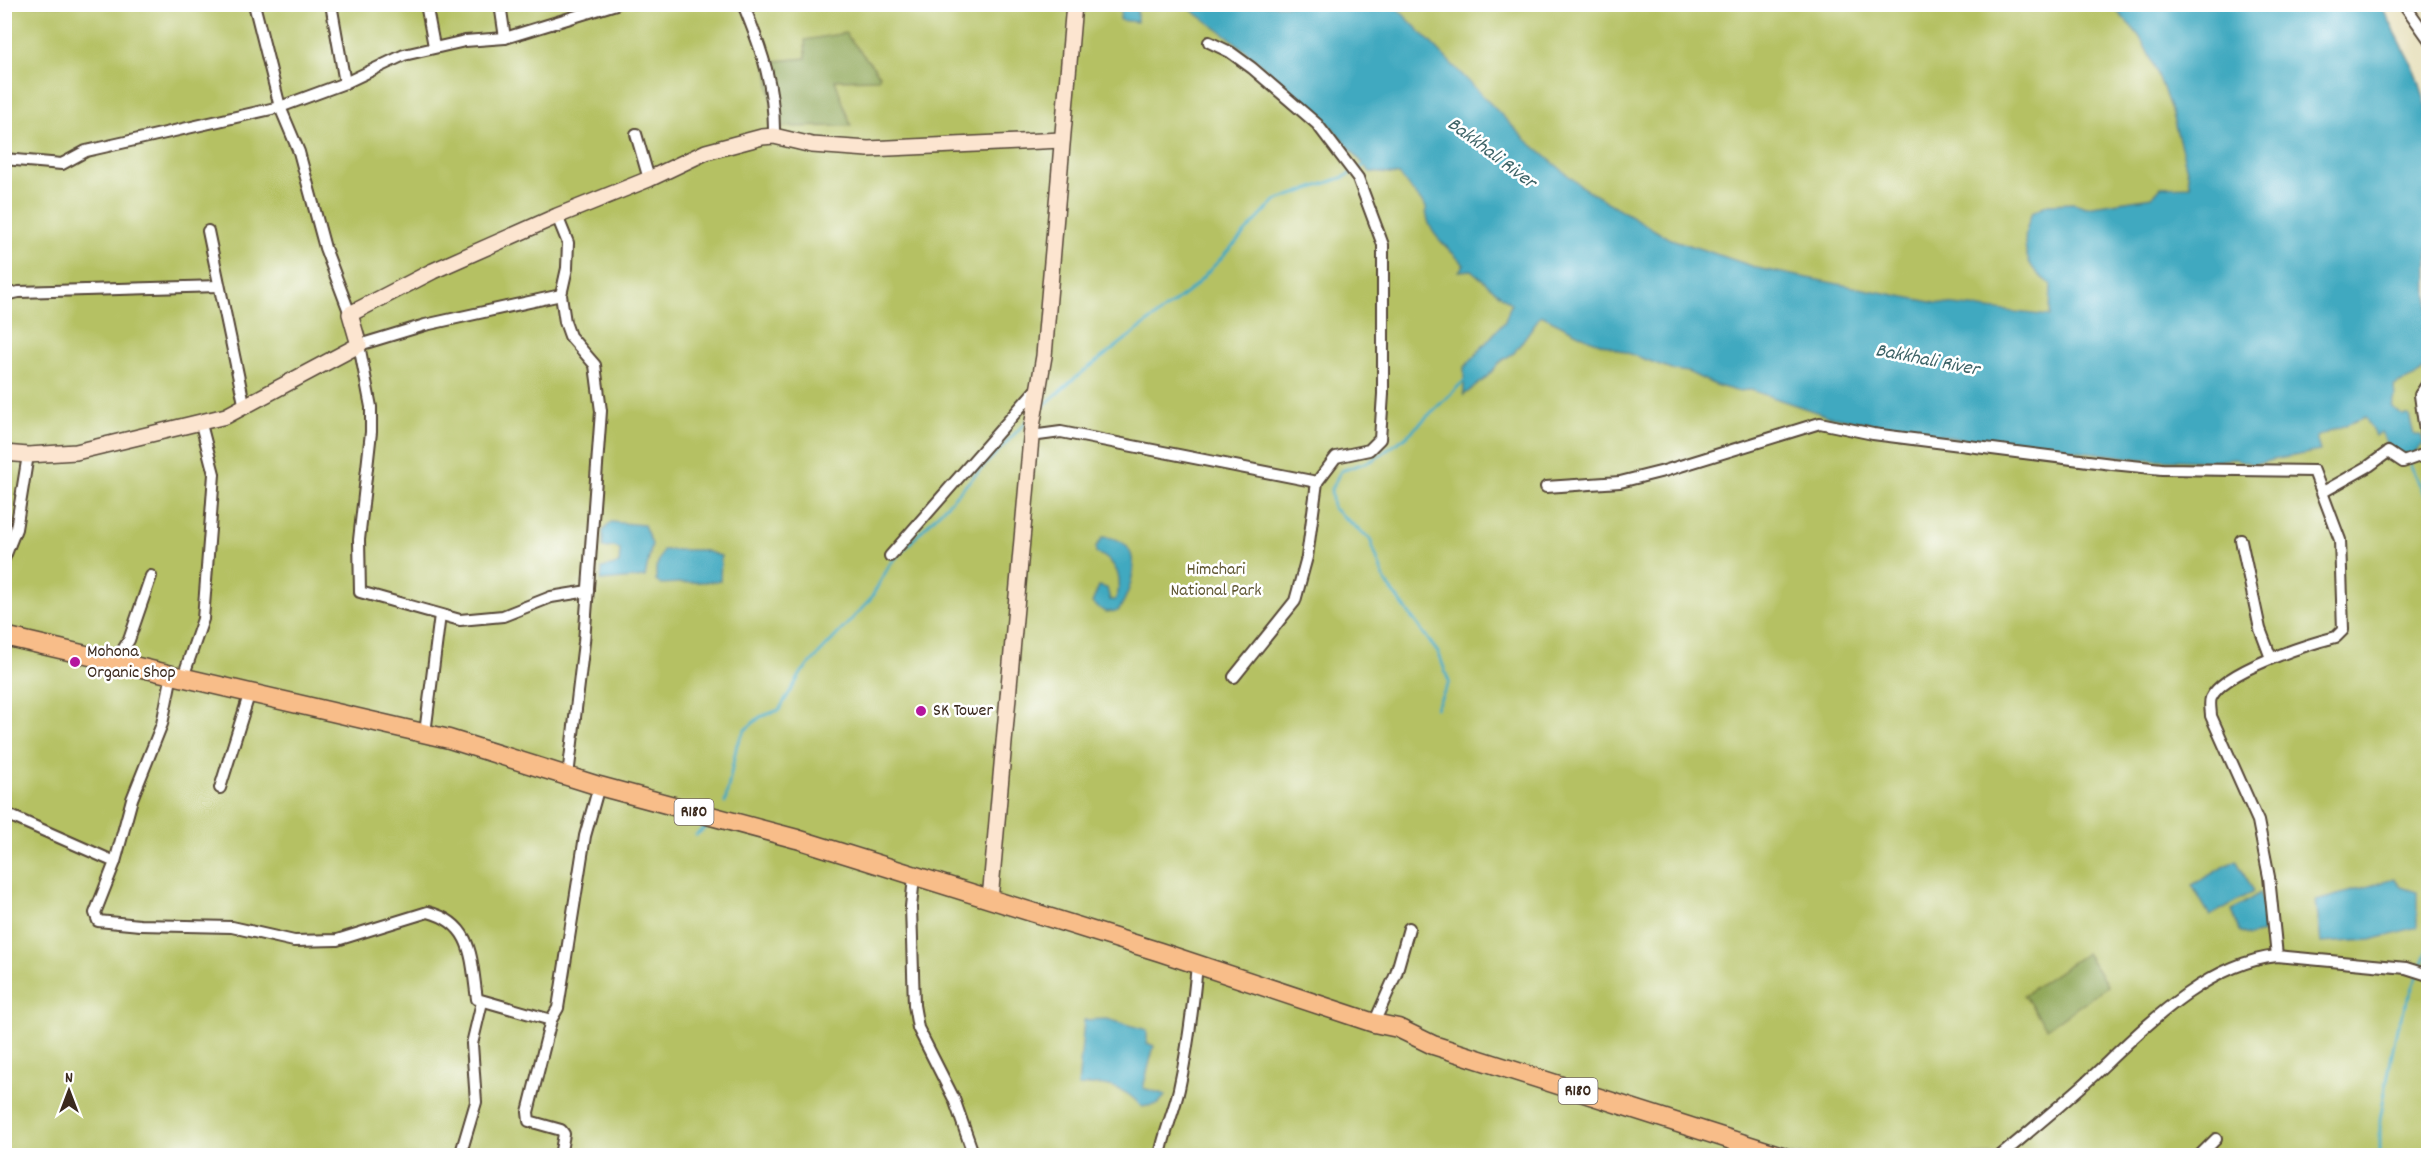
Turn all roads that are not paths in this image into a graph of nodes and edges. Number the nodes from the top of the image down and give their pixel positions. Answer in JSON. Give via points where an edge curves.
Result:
{"nodes":[{"id":1,"x":254,"y":4,"type":"edge"},
{"id":2,"x":331,"y":4,"type":"edge"},
{"id":3,"x":426,"y":4,"type":"edge"},
{"id":4,"x":500,"y":4,"type":"edge"},
{"id":5,"x":616,"y":4,"type":"edge"},
{"id":6,"x":743,"y":4,"type":"edge"},
{"id":7,"x":1074,"y":4,"type":"edge"},
{"id":8,"x":2404,"y":4,"type":"edge"},
{"id":9,"x":505,"y":38,"type":"junction"},
{"id":10,"x":2428,"y":38,"type":"edge"},
{"id":11,"x":1209,"y":42,"type":"dead end"},
{"id":12,"x":434,"y":46,"type":"junction"},
{"id":13,"x":345,"y":83,"type":"junction"},
{"id":14,"x":280,"y":107,"type":"junction"},
{"id":15,"x":636,"y":134,"type":"dead end"},
{"id":16,"x":774,"y":136,"type":"junction"},
{"id":17,"x":1062,"y":140,"type":"junction"},
{"id":18,"x":4,"y":159,"type":"edge"},
{"id":19,"x":649,"y":179,"type":"junction"},
{"id":20,"x":556,"y":216,"type":"junction"},
{"id":21,"x":208,"y":231,"type":"dead end"},
{"id":22,"x":219,"y":286,"type":"junction"},
{"id":23,"x":4,"y":295,"type":"edge"},
{"id":24,"x":561,"y":295,"type":"junction"},
{"id":25,"x":350,"y":314,"type":"junction"},
{"id":26,"x":358,"y":345,"type":"junction"},
{"id":27,"x":2428,"y":383,"type":"edge"},
{"id":28,"x":1038,"y":387,"type":"junction"},
{"id":29,"x":244,"y":408,"type":"junction"},
{"id":30,"x":201,"y":424,"type":"junction"},
{"id":31,"x":1031,"y":431,"type":"junction"},
{"id":32,"x":4,"y":453,"type":"edge"},
{"id":33,"x":28,"y":455,"type":"junction"},
{"id":34,"x":1317,"y":482,"type":"junction"},
{"id":35,"x":1546,"y":487,"type":"dead end"},
{"id":36,"x":2323,"y":492,"type":"junction"},
{"id":37,"x":2241,"y":540,"type":"dead end"},
{"id":38,"x":890,"y":556,"type":"dead end"},
{"id":39,"x":4,"y":560,"type":"edge"},
{"id":40,"x":151,"y":576,"type":"dead end"},
{"id":41,"x":588,"y":591,"type":"junction"},
{"id":42,"x":440,"y":615,"type":"junction"},
{"id":43,"x":4,"y":636,"type":"edge"},
{"id":44,"x":2271,"y":658,"type":"junction"},
{"id":45,"x":116,"y":662,"type":"junction"},
{"id":46,"x":177,"y":676,"type":"junction"},
{"id":47,"x":1234,"y":677,"type":"dead end"},
{"id":48,"x":250,"y":692,"type":"junction"},
{"id":49,"x":425,"y":733,"type":"junction"},
{"id":50,"x":568,"y":776,"type":"junction"},
{"id":51,"x":599,"y":786,"type":"junction"},
{"id":52,"x":219,"y":788,"type":"dead end"},
{"id":53,"x":4,"y":813,"type":"edge"},
{"id":54,"x":115,"y":862,"type":"junction"},
{"id":55,"x":914,"y":877,"type":"junction"},
{"id":56,"x":990,"y":900,"type":"junction"},
{"id":57,"x":1409,"y":928,"type":"dead end"},
{"id":58,"x":2277,"y":956,"type":"junction"},
{"id":59,"x":1197,"y":965,"type":"junction"},
{"id":60,"x":2428,"y":975,"type":"edge"},
{"id":61,"x":482,"y":1002,"type":"junction"},
{"id":62,"x":551,"y":1020,"type":"junction"},
{"id":63,"x":1374,"y":1023,"type":"junction"},
{"id":64,"x":2216,"y":1139,"type":"dead end"},
{"id":65,"x":460,"y":1155,"type":"edge"},
{"id":66,"x":560,"y":1155,"type":"edge"},
{"id":67,"x":974,"y":1155,"type":"edge"},
{"id":68,"x":1160,"y":1155,"type":"edge"},
{"id":69,"x":1751,"y":1155,"type":"edge"},
{"id":70,"x":1782,"y":1155,"type":"edge"},
{"id":71,"x":2000,"y":1155,"type":"edge"},
{"id":72,"x":2199,"y":1155,"type":"edge"}],
"edges":[{"from":1,"to":14,"type":"street"},
{"from":2,"to":13,"type":"street"},
{"from":3,"to":12,"type":"street"},
{"from":4,"to":9,"type":"street"},
{"from":5,"to":9,"type":"street"},
{"from":6,"to":16,"type":"street","via":[[770,80],[775,105]]},
{"from":7,"to":17,"type":"street"},
{"from":8,"to":10,"type":"street"},
{"from":9,"to":12,"type":"street"},
{"from":11,"to":34,"type":"street","via":[[1252,68],[1309,117],[1358,178],[1383,245],[1380,439],[1369,450],[1336,458]]},
{"from":12,"to":13,"type":"street","via":[[404,55]]},
{"from":13,"to":14,"type":"street"},
{"from":14,"to":18,"type":"street","via":[[86,151],[62,164]]},
{"from":14,"to":25,"type":"street","via":[[299,152],[325,248]]},
{"from":15,"to":19,"type":"street"},
{"from":16,"to":17,"type":"street","via":[[812,145],[868,149]]},
{"from":16,"to":19,"type":"street","via":[[706,152]]},
{"from":17,"to":28,"type":"street"},
{"from":19,"to":20,"type":"street"},
{"from":20,"to":24,"type":"street","via":[[568,243]]},
{"from":20,"to":25,"type":"street"},
{"from":21,"to":22,"type":"street"},
{"from":22,"to":23,"type":"street"},
{"from":22,"to":29,"type":"street"},
{"from":24,"to":26,"type":"street","via":[[425,325]]},
{"from":24,"to":41,"type":"street","via":[[570,336],[596,365],[598,379],[600,441]]},
{"from":25,"to":26,"type":"street"},
{"from":26,"to":29,"type":"street"},
{"from":26,"to":42,"type":"street","via":[[371,407],[359,540],[360,592]]},
{"from":27,"to":36,"type":"street","via":[[2420,395],[2428,453],[2408,460],[2388,452]]},
{"from":28,"to":31,"type":"street"},
{"from":28,"to":38,"type":"street"},
{"from":29,"to":30,"type":"street"},
{"from":30,"to":33,"type":"street","via":[[96,449]]},
{"from":30,"to":46,"type":"street","via":[[214,474],[203,619]]},
{"from":31,"to":34,"type":"street","via":[[1061,432]]},
{"from":31,"to":56,"type":"street"},
{"from":32,"to":33,"type":"street"},
{"from":33,"to":39,"type":"street","via":[[16,529]]},
{"from":34,"to":47,"type":"street","via":[[1307,557],[1295,601]]},
{"from":35,"to":36,"type":"street","via":[[1620,482],[1820,423],[1873,434],[2112,464],[2197,470],[2311,469],[2317,474]]},
{"from":36,"to":44,"type":"street","via":[[2340,540],[2343,630],[2336,637]]},
{"from":37,"to":44,"type":"street","via":[[2260,629]]},
{"from":40,"to":45,"type":"street","via":[[129,640]]},
{"from":41,"to":42,"type":"street","via":[[551,597],[503,616],[460,620]]},
{"from":41,"to":50,"type":"street"},
{"from":42,"to":49,"type":"street"},
{"from":43,"to":45,"type":"main road","number":"R180"},
{"from":44,"to":58,"type":"street","via":[[2217,689],[2210,700],[2211,716],[2258,821]]},
{"from":45,"to":46,"type":"main road","number":"R180"},
{"from":46,"to":48,"type":"main road","number":"R180"},
{"from":46,"to":54,"type":"street","via":[[132,799]]},
{"from":48,"to":49,"type":"main road","number":"R180"},
{"from":48,"to":52,"type":"street"},
{"from":49,"to":50,"type":"main road","number":"R180"},
{"from":50,"to":51,"type":"main road","number":"R180"},
{"from":51,"to":55,"type":"main road","number":"R180","via":[[797,839]]},
{"from":51,"to":62,"type":"street","via":[[585,836],[558,1008]]},
{"from":53,"to":54,"type":"street"},
{"from":54,"to":61,"type":"street","via":[[95,913],[98,921],[232,927],[294,941],[337,940],[428,912],[442,916],[463,934],[470,947],[477,999]]},
{"from":55,"to":56,"type":"main road","number":"R180"},
{"from":55,"to":67,"type":"street","via":[[911,918],[918,1028],[954,1099]]},
{"from":56,"to":59,"type":"main road","number":"R180"},
{"from":57,"to":63,"type":"street","via":[[1396,974]]},
{"from":58,"to":60,"type":"street","via":[[2406,968]]},
{"from":58,"to":71,"type":"street","via":[[2259,958],[2192,991],[2144,1027]]},
{"from":59,"to":63,"type":"main road","number":"R180"},
{"from":59,"to":68,"type":"street","via":[[1179,1092]]},
{"from":61,"to":62,"type":"street"},
{"from":61,"to":65,"type":"street","via":[[472,1044],[476,1102]]},
{"from":62,"to":66,"type":"street","via":[[528,1112],[529,1121],[564,1134]]},
{"from":63,"to":69,"type":"main road","number":"R180","via":[[1428,1055]]},
{"from":63,"to":70,"type":"main road","number":"R180"},
{"from":64,"to":72,"type":"street"}]}
